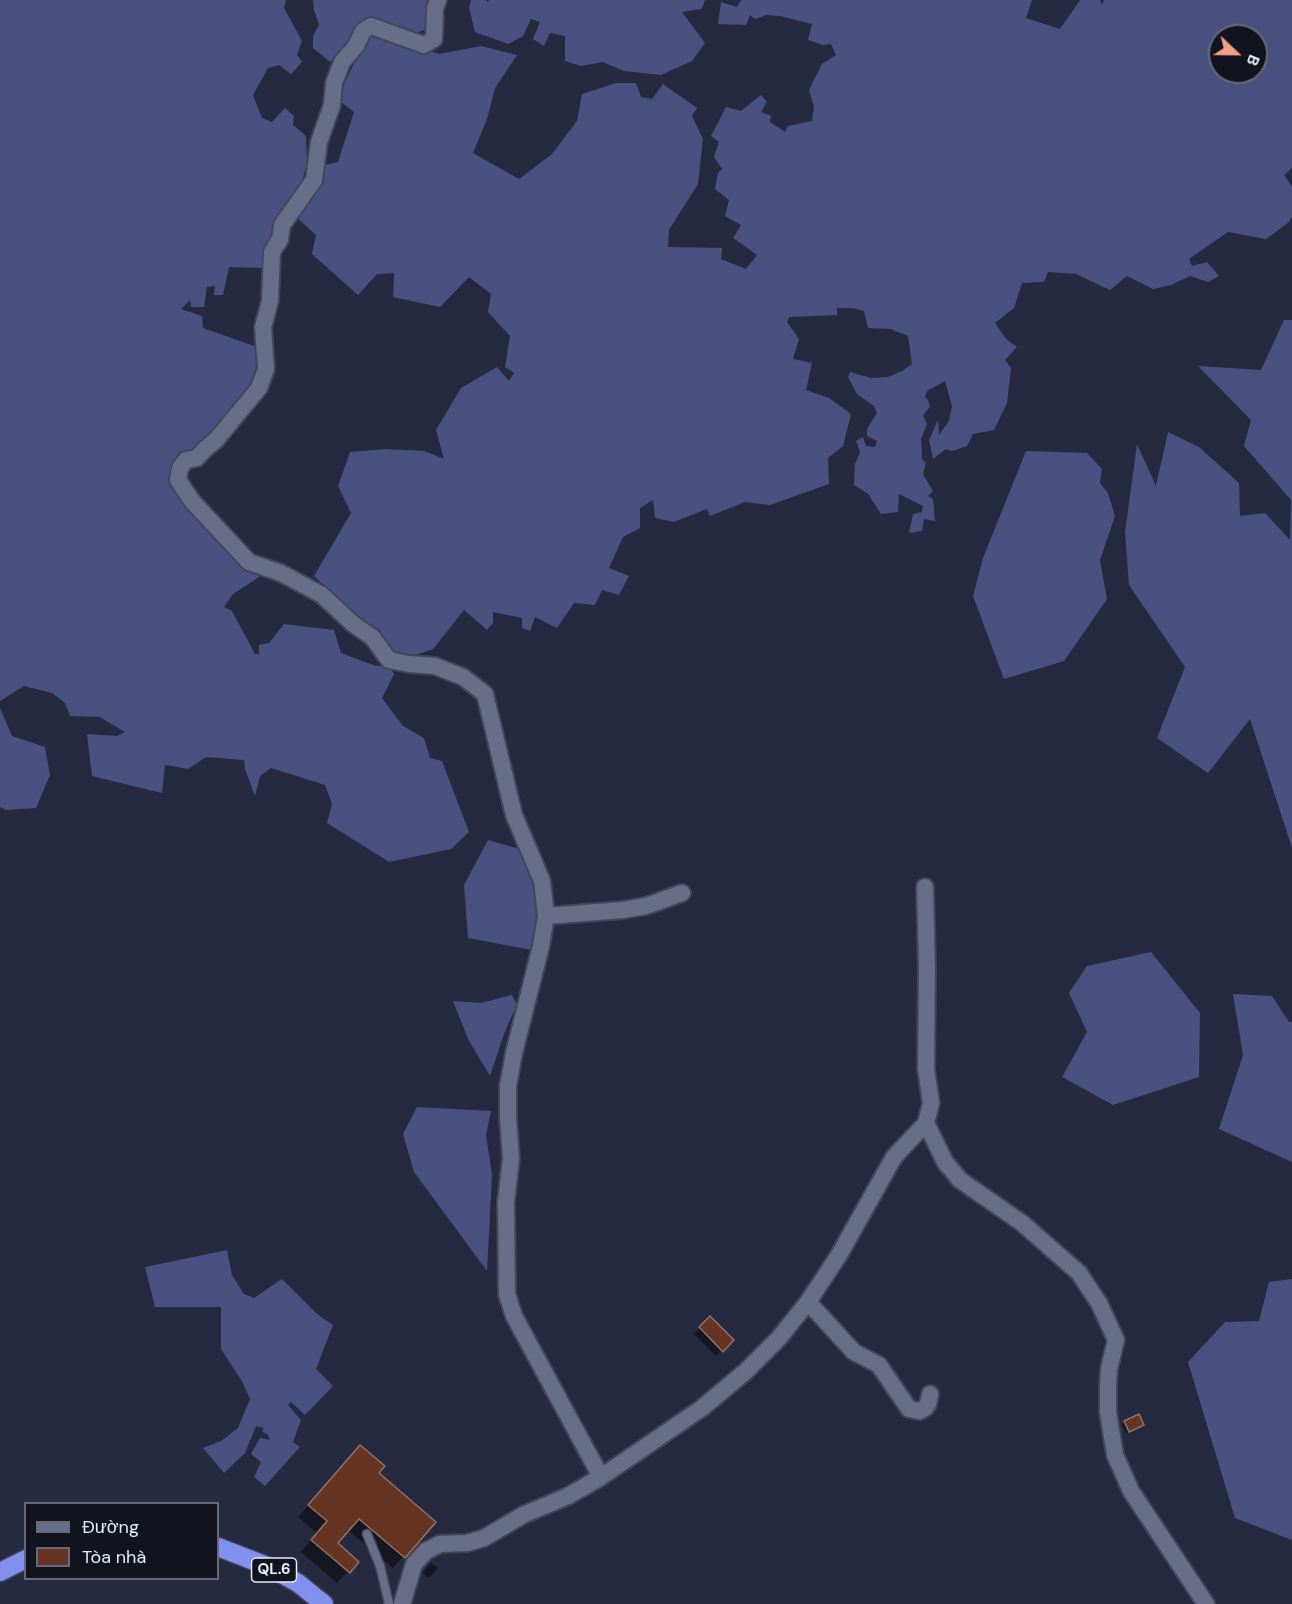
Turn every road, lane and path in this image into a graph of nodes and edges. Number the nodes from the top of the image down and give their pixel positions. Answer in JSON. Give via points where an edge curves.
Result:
{"nodes":[{"id":1,"x":438,"y":0,"type":"edge"},
{"id":2,"x":925,"y":887,"type":"dead end"},
{"id":3,"x":682,"y":893,"type":"dead end"},
{"id":4,"x":546,"y":916,"type":"junction"},
{"id":5,"x":926,"y":1123,"type":"junction"},
{"id":6,"x":808,"y":1302,"type":"junction"},
{"id":7,"x":930,"y":1394,"type":"dead end"},
{"id":8,"x":601,"y":1477,"type":"junction"},
{"id":9,"x":367,"y":1534,"type":"dead end"},
{"id":10,"x":219,"y":1547,"type":"edge"},
{"id":11,"x":24,"y":1560,"type":"edge"},
{"id":12,"x":0,"y":1572,"type":"edge"},
{"id":13,"x":324,"y":1604,"type":"edge"},
{"id":14,"x":389,"y":1604,"type":"edge"},
{"id":15,"x":402,"y":1604,"type":"edge"},
{"id":16,"x":1206,"y":1604,"type":"edge"}],
"edges":[{"from":1,"to":4,"type":"street","via":[[434,39],[424,45],[371,27],[363,31],[342,62],[319,142],[314,180],[282,225],[272,252],[270,301],[263,327],[266,369],[259,388],[216,440],[197,458],[186,460],[178,480],[192,501],[249,562],[281,573],[322,595],[372,637],[389,660],[435,666],[463,677],[485,694],[514,815],[542,881]]},
{"from":2,"to":5,"type":"street","via":[[926,1069],[931,1103]]},
{"from":3,"to":4,"type":"street","via":[[623,910]]},
{"from":4,"to":8,"type":"street","via":[[509,1078],[507,1294],[514,1316]]},
{"from":5,"to":6,"type":"street","via":[[894,1157]]},
{"from":5,"to":16,"type":"street","via":[[952,1171],[1022,1223],[1079,1274],[1099,1303],[1116,1340],[1108,1386],[1115,1455],[1131,1491]]},
{"from":6,"to":7,"type":"street","via":[[854,1352],[879,1365],[909,1409],[925,1408]]},
{"from":6,"to":8,"type":"street","via":[[773,1344],[726,1389]]},
{"from":8,"to":15,"type":"street","via":[[484,1538],[440,1544],[426,1551],[414,1564]]},
{"from":9,"to":14,"type":"lane"},
{"from":10,"to":13,"type":"highway","number":"QL.6","via":[[267,1566],[298,1583]]},
{"from":11,"to":12,"type":"highway"}]}
